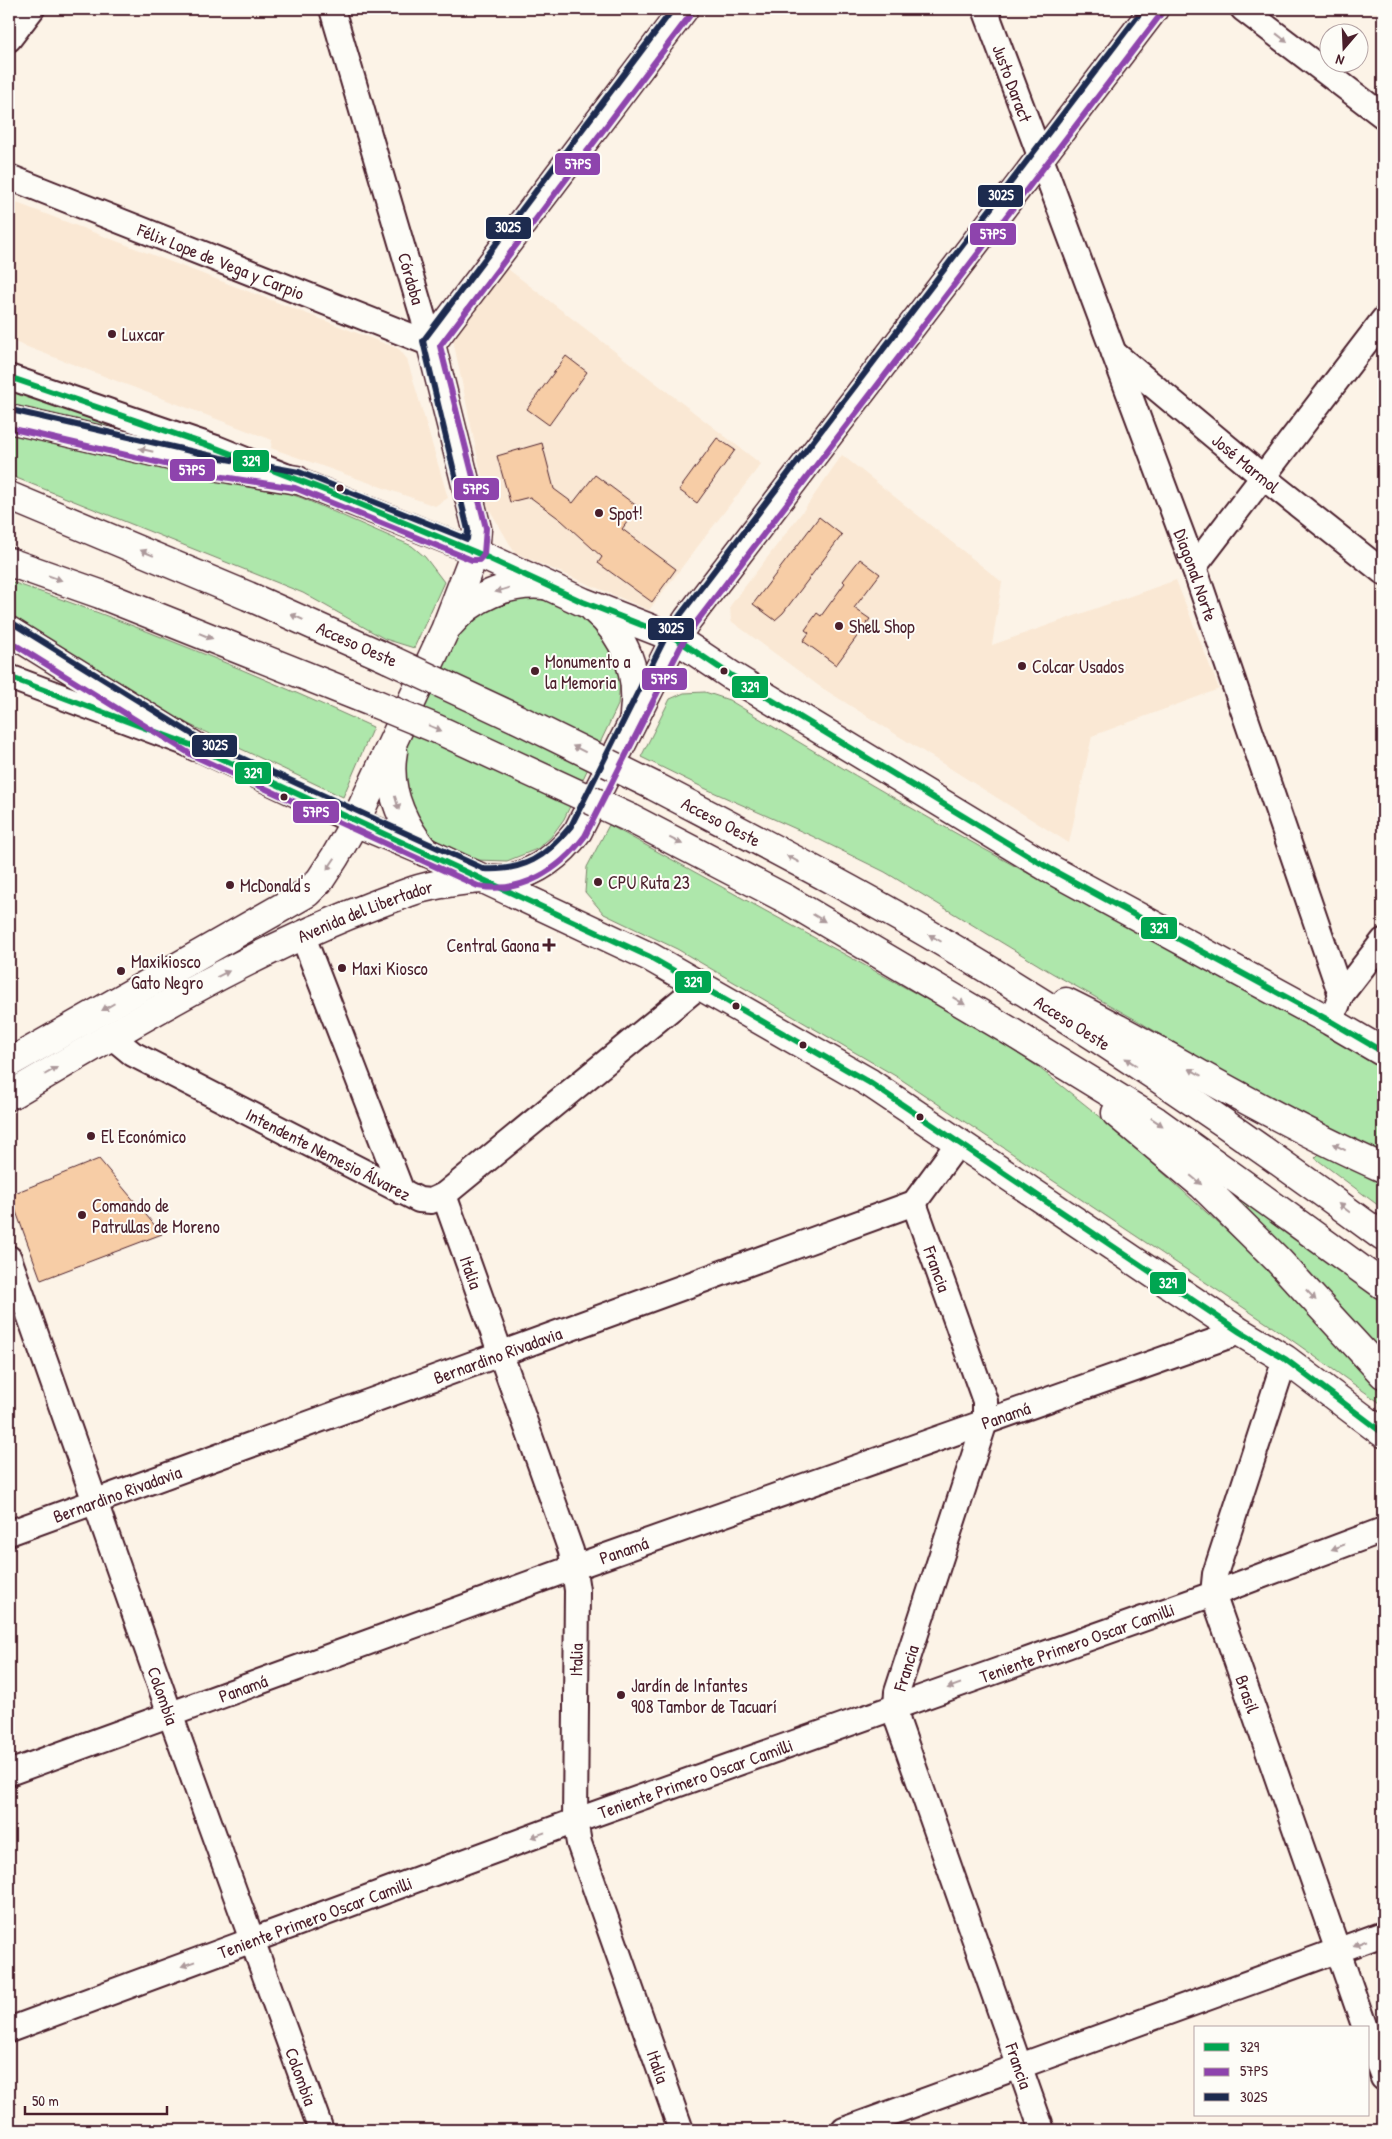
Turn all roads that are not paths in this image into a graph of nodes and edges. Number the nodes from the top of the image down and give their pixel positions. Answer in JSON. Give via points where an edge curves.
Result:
{"nodes":[{"id":1,"x":32,"y":9,"type":"edge"},
{"id":2,"x":332,"y":9,"type":"edge"},
{"id":3,"x":684,"y":9,"type":"edge"},
{"id":4,"x":985,"y":9,"type":"edge"},
{"id":5,"x":1154,"y":9,"type":"edge"},
{"id":6,"x":1244,"y":9,"type":"edge"},
{"id":7,"x":9,"y":39,"type":"edge"},
{"id":8,"x":1383,"y":116,"type":"edge"},
{"id":9,"x":1039,"y":157,"type":"junction"},
{"id":10,"x":9,"y":177,"type":"edge"},
{"id":11,"x":1383,"y":320,"type":"edge"},
{"id":12,"x":431,"y":344,"type":"junction"},
{"id":13,"x":1112,"y":352,"type":"junction"},
{"id":14,"x":9,"y":377,"type":"edge"},
{"id":15,"x":9,"y":419,"type":"edge"},
{"id":16,"x":1263,"y":477,"type":"junction"},
{"id":17,"x":297,"y":480,"type":"junction"},
{"id":18,"x":9,"y":496,"type":"edge"},
{"id":19,"x":475,"y":552,"type":"junction"},
{"id":20,"x":9,"y":562,"type":"edge"},
{"id":21,"x":1194,"y":567,"type":"junction"},
{"id":22,"x":1383,"y":572,"type":"edge"},
{"id":23,"x":550,"y":586,"type":"junction"},
{"id":24,"x":583,"y":602,"type":"junction"},
{"id":25,"x":445,"y":630,"type":"junction"},
{"id":26,"x":9,"y":631,"type":"edge"},
{"id":27,"x":675,"y":638,"type":"junction"},
{"id":28,"x":9,"y":677,"type":"edge"},
{"id":29,"x":632,"y":723,"type":"junction"},
{"id":30,"x":395,"y":737,"type":"junction"},
{"id":31,"x":196,"y":747,"type":"junction"},
{"id":32,"x":355,"y":822,"type":"junction"},
{"id":33,"x":426,"y":852,"type":"junction"},
{"id":34,"x":482,"y":878,"type":"junction"},
{"id":35,"x":302,"y":934,"type":"junction"},
{"id":36,"x":1383,"y":941,"type":"edge"},
{"id":37,"x":962,"y":953,"type":"junction"},
{"id":38,"x":700,"y":986,"type":"junction"},
{"id":39,"x":1341,"y":995,"type":"junction"},
{"id":40,"x":1330,"y":1021,"type":"junction"},
{"id":41,"x":1008,"y":1030,"type":"junction"},
{"id":42,"x":111,"y":1036,"type":"junction"},
{"id":43,"x":1383,"y":1052,"type":"edge"},
{"id":44,"x":9,"y":1063,"type":"edge"},
{"id":45,"x":9,"y":1096,"type":"edge"},
{"id":46,"x":959,"y":1142,"type":"junction"},
{"id":47,"x":1383,"y":1168,"type":"edge"},
{"id":48,"x":402,"y":1192,"type":"junction"},
{"id":49,"x":444,"y":1195,"type":"junction"},
{"id":50,"x":914,"y":1203,"type":"junction"},
{"id":51,"x":1383,"y":1238,"type":"edge"},
{"id":52,"x":9,"y":1258,"type":"edge"},
{"id":53,"x":1383,"y":1284,"type":"edge"},
{"id":54,"x":1240,"y":1332,"type":"junction"},
{"id":55,"x":501,"y":1354,"type":"junction"},
{"id":56,"x":1285,"y":1359,"type":"junction"},
{"id":57,"x":1383,"y":1374,"type":"edge"},
{"id":58,"x":985,"y":1422,"type":"junction"},
{"id":59,"x":1383,"y":1433,"type":"edge"},
{"id":60,"x":95,"y":1503,"type":"junction"},
{"id":61,"x":1383,"y":1530,"type":"edge"},
{"id":62,"x":9,"y":1533,"type":"edge"},
{"id":63,"x":575,"y":1567,"type":"junction"},
{"id":64,"x":1213,"y":1594,"type":"junction"},
{"id":65,"x":896,"y":1707,"type":"junction"},
{"id":66,"x":170,"y":1714,"type":"junction"},
{"id":67,"x":9,"y":1773,"type":"edge"},
{"id":68,"x":575,"y":1821,"type":"junction"},
{"id":69,"x":1383,"y":1934,"type":"edge"},
{"id":70,"x":252,"y":1941,"type":"junction"},
{"id":71,"x":1337,"y":1952,"type":"junction"},
{"id":72,"x":1364,"y":2026,"type":"edge"},
{"id":73,"x":9,"y":2030,"type":"edge"},
{"id":74,"x":1370,"y":2042,"type":"edge"},
{"id":75,"x":1020,"y":2067,"type":"junction"},
{"id":76,"x":1383,"y":2078,"type":"edge"},
{"id":77,"x":321,"y":2130,"type":"edge"},
{"id":78,"x":681,"y":2130,"type":"edge"},
{"id":79,"x":844,"y":2130,"type":"edge"},
{"id":80,"x":1042,"y":2130,"type":"edge"}],
"edges":[{"from":1,"to":7,"type":"street"},
{"from":2,"to":12,"type":"street","name":"Córdoba"},
{"from":3,"to":12,"type":"main road"},
{"from":4,"to":9,"type":"street","name":"Justo Daract"},
{"from":5,"to":9,"type":"main road","name":"Avenida del Libertador"},
{"from":6,"to":8,"type":"street","one_way":true},
{"from":9,"to":13,"type":"street","name":"Diagonal Norte"},
{"from":9,"to":27,"type":"main road","name":"Avenida del Libertador"},
{"from":10,"to":12,"type":"street","name":"Félix Lope de Vega y Carpio"},
{"from":11,"to":16,"type":"street"},
{"from":12,"to":19,"type":"main road","name":"Córdoba","via":[[477,529]]},
{"from":13,"to":16,"type":"street","name":"José Marmol"},
{"from":13,"to":21,"type":"street","name":"Diagonal Norte"},
{"from":14,"to":17,"type":"street","via":[[216,448]]},
{"from":17,"to":15,"type":"main road","one_way":true,"via":[[218,467]]},
{"from":16,"to":21,"type":"street"},
{"from":16,"to":22,"type":"street","name":"José Marmol"},
{"from":17,"to":19,"type":"street"},
{"from":37,"to":18,"type":"main road","name":"Acceso Oeste","one_way":true,"bridge":true,"via":[[654,786],[522,721],[240,592]]},
{"from":19,"to":23,"type":"main road"},
{"from":19,"to":25,"type":"main road","name":"Avenida del Libertador"},
{"from":20,"to":41,"type":"main road","one_way":true,"bridge":true,"via":[[100,594],[374,703],[632,819],[788,900]]},
{"from":21,"to":39,"type":"street","name":"Diagonal Norte"},
{"from":23,"to":24,"type":"main road"},
{"from":23,"to":25,"type":"main road","one_way":true,"via":[[520,585],[491,593],[465,608]]},
{"from":24,"to":27,"type":"main road"},
{"from":24,"to":29,"type":"main road","via":[[607,622],[627,654],[636,692]]},
{"from":25,"to":30,"type":"main road","name":"Avenida del Libertador"},
{"from":26,"to":31,"type":"main road"},
{"from":27,"to":29,"type":"main road","name":"Avenida del Libertador"},
{"from":27,"to":40,"type":"main road","via":[[1052,870]]},
{"from":28,"to":31,"type":"street"},
{"from":29,"to":34,"type":"main road","name":"Avenida del Libertador","via":[[578,831],[565,849],[549,862],[510,878]]},
{"from":30,"to":32,"type":"main road","name":"Avenida del Libertador"},
{"from":30,"to":33,"type":"main road","one_way":true,"via":[[392,758],[395,799],[402,818]]},
{"from":31,"to":32,"type":"street"},
{"from":32,"to":33,"type":"main road"},
{"from":32,"to":44,"type":"main road","name":"Avenida del Libertador","one_way":true,"via":[[335,858],[308,893]]},
{"from":33,"to":34,"type":"main road"},
{"from":34,"to":35,"type":"main road","name":"Avenida del Libertador","via":[[411,891]]},
{"from":34,"to":38,"type":"main road","via":[[650,956]]},
{"from":42,"to":35,"type":"main road","name":"Avenida del Libertador","one_way":true},
{"from":35,"to":48,"type":"street"},
{"from":36,"to":39,"type":"street"},
{"from":47,"to":37,"type":"main road","one_way":true,"via":[[1211,1081],[1114,1025]]},
{"from":51,"to":37,"type":"main road","name":"Acceso Oeste","one_way":true,"via":[[1245,1137]]},
{"from":38,"to":46,"type":"main road","via":[[870,1084]]},
{"from":38,"to":49,"type":"street","name":"Intendente Nemesio Álvarez"},
{"from":39,"to":40,"type":"street"},
{"from":40,"to":43,"type":"main road"},
{"from":41,"to":53,"type":"main road","one_way":true,"via":[[1156,1120]]},
{"from":41,"to":57,"type":"main road","one_way":true,"via":[[1115,1112],[1202,1185],[1278,1260]]},
{"from":45,"to":42,"type":"main road","name":"Avenida del Libertador","one_way":true},
{"from":42,"to":48,"type":"street","name":"Intendente Nemesio Álvarez","via":[[133,1054]]},
{"from":46,"to":50,"type":"street"},
{"from":46,"to":54,"type":"main road"},
{"from":48,"to":49,"type":"street","name":"Intendente Nemesio Álvarez","via":[[419,1200],[431,1201]]},
{"from":49,"to":55,"type":"street","name":"Italia"},
{"from":50,"to":55,"type":"street","name":"Bernardino Rivadavia"},
{"from":50,"to":58,"type":"street","name":"Francia","via":[[985,1401]]},
{"from":52,"to":60,"type":"street","name":"Colombia"},
{"from":54,"to":56,"type":"main road"},
{"from":54,"to":58,"type":"street","name":"Panamá"},
{"from":55,"to":60,"type":"street","name":"Bernardino Rivadavia"},
{"from":55,"to":63,"type":"street","name":"Italia"},
{"from":56,"to":59,"type":"main road"},
{"from":56,"to":64,"type":"street","name":"Brasil","via":[[1215,1574]]},
{"from":58,"to":63,"type":"street","name":"Panamá"},
{"from":58,"to":65,"type":"street","name":"Francia","via":[[897,1692]]},
{"from":60,"to":62,"type":"street","name":"Bernardino Rivadavia"},
{"from":60,"to":66,"type":"street","name":"Colombia"},
{"from":61,"to":64,"type":"street","name":"Teniente Primero Oscar Camilli","one_way":true},
{"from":63,"to":66,"type":"street","name":"Panamá"},
{"from":63,"to":68,"type":"street","name":"Italia"},
{"from":64,"to":65,"type":"street","name":"Teniente Primero Oscar Camilli","one_way":true},
{"from":64,"to":71,"type":"street","name":"Brasil"},
{"from":65,"to":68,"type":"street","name":"Teniente Primero Oscar Camilli"},
{"from":65,"to":75,"type":"street","name":"Francia","via":[[898,1722]]},
{"from":66,"to":67,"type":"street","name":"Panamá"},
{"from":66,"to":70,"type":"street","name":"Colombia"},
{"from":68,"to":70,"type":"street","name":"Teniente Primero Oscar Camilli","one_way":true},
{"from":68,"to":78,"type":"street","name":"Italia","via":[[579,1843]]},
{"from":69,"to":71,"type":"street","one_way":true},
{"from":70,"to":73,"type":"street","name":"Teniente Primero Oscar Camilli","one_way":true},
{"from":70,"to":77,"type":"street","name":"Colombia"},
{"from":71,"to":72,"type":"street","name":"Brasil"},
{"from":71,"to":75,"type":"street"},
{"from":74,"to":76,"type":"street"},
{"from":75,"to":79,"type":"street"},
{"from":75,"to":80,"type":"street","name":"Francia"}]}
